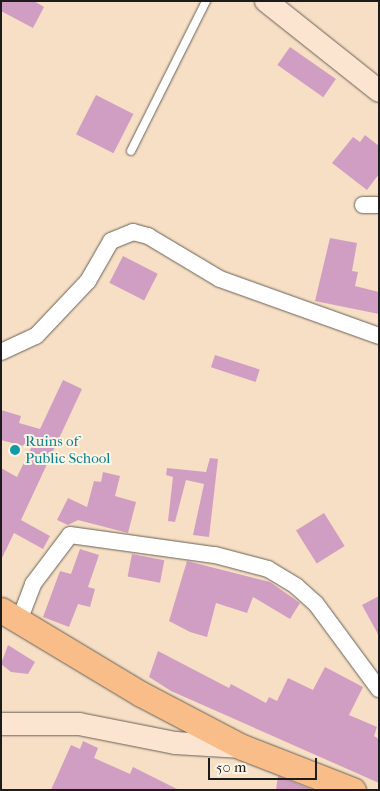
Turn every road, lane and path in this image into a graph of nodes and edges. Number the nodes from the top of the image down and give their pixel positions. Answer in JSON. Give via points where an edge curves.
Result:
{"nodes":[{"id":1,"x":206,"y":1,"type":"edge"},
{"id":2,"x":266,"y":1,"type":"edge"},
{"id":3,"x":379,"y":91,"type":"edge"},
{"id":4,"x":130,"y":150,"type":"dead end"},
{"id":5,"x":379,"y":336,"type":"edge"},
{"id":6,"x":1,"y":352,"type":"edge"},
{"id":7,"x":10,"y":615,"type":"edge"},
{"id":8,"x":379,"y":689,"type":"edge"},
{"id":9,"x":1,"y":724,"type":"edge"},
{"id":10,"x":242,"y":747,"type":"junction"},
{"id":11,"x":353,"y":790,"type":"edge"}],
"edges":[{"from":1,"to":4,"type":"lane"},
{"from":2,"to":3,"type":"street"},
{"from":5,"to":6,"type":"street","via":[[220,279],[148,236],[133,232],[111,242],[64,311],[36,336]]},
{"from":7,"to":8,"type":"street","via":[[70,535],[215,554],[268,568],[296,586],[316,604]]},
{"from":7,"to":10,"type":"main road","via":[[142,694]]},
{"from":9,"to":10,"type":"street","via":[[79,724],[176,743]]},
{"from":10,"to":11,"type":"main road"}]}
